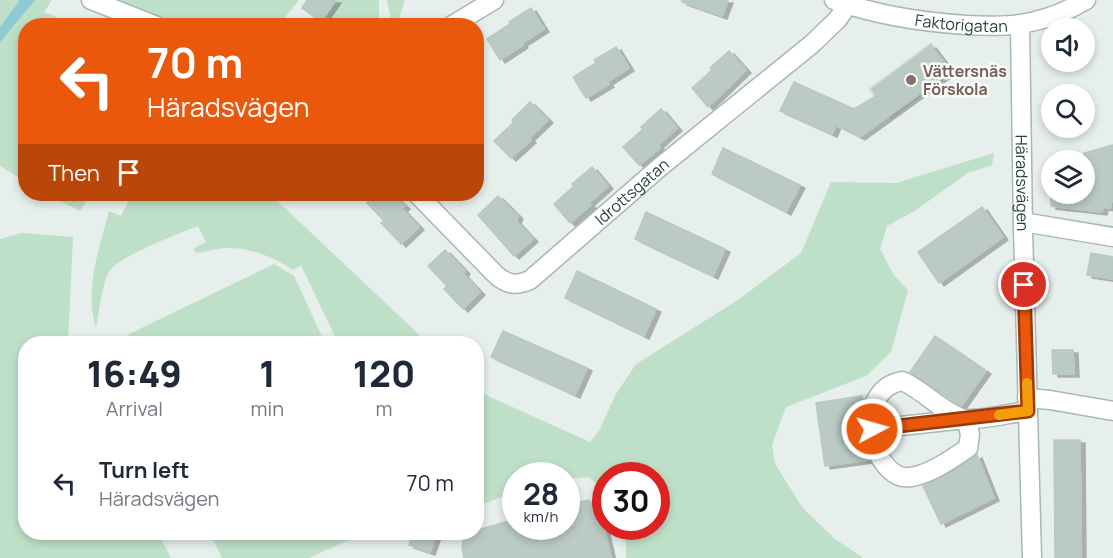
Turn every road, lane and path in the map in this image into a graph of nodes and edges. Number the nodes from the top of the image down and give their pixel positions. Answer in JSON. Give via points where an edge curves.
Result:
{"nodes":[{"id":1,"x":91,"y":0,"type":"edge"},
{"id":2,"x":494,"y":0,"type":"edge"},
{"id":3,"x":1086,"y":0,"type":"edge"},
{"id":4,"x":841,"y":3,"type":"edge"},
{"id":5,"x":137,"y":18,"type":"edge"},
{"id":6,"x":464,"y":18,"type":"edge"},
{"id":7,"x":1020,"y":24,"type":"junction"},
{"id":8,"x":424,"y":201,"type":"edge"},
{"id":9,"x":1023,"y":222,"type":"junction"},
{"id":10,"x":1113,"y":237,"type":"edge"},
{"id":11,"x":1028,"y":405,"type":"junction"},
{"id":12,"x":1113,"y":411,"type":"edge"},
{"id":13,"x":966,"y":419,"type":"junction"},
{"id":14,"x":872,"y":429,"type":"junction"},
{"id":15,"x":1032,"y":558,"type":"edge"}],
"edges":[{"from":1,"to":5,"type":"street"},
{"from":2,"to":6,"type":"street"},
{"from":3,"to":7,"type":"street","name":"Faktorigatan","via":[[1053,16]]},
{"from":4,"to":7,"type":"street","name":"Faktorigatan","via":[[937,23]]},
{"from":4,"to":8,"type":"street","name":"Idrottsgatan","via":[[837,21],[812,44],[660,167],[530,280],[508,284],[497,276]]},
{"from":7,"to":9,"type":"street","name":"Häradsvägen"},
{"from":9,"to":10,"type":"street"},
{"from":9,"to":11,"type":"street","name":"Häradsvägen"},
{"from":11,"to":12,"type":"street","via":[[1050,400]]},
{"from":11,"to":13,"type":"street"},
{"from":11,"to":15,"type":"street","name":"Häradsvägen"},
{"from":13,"to":14,"type":"street"},
{"from":13,"to":14,"type":"street","via":[[955,416],[902,381],[876,396]]},
{"from":13,"to":14,"type":"street","via":[[968,448],[936,468],[912,477],[899,477],[889,469],[876,451]]}]}
